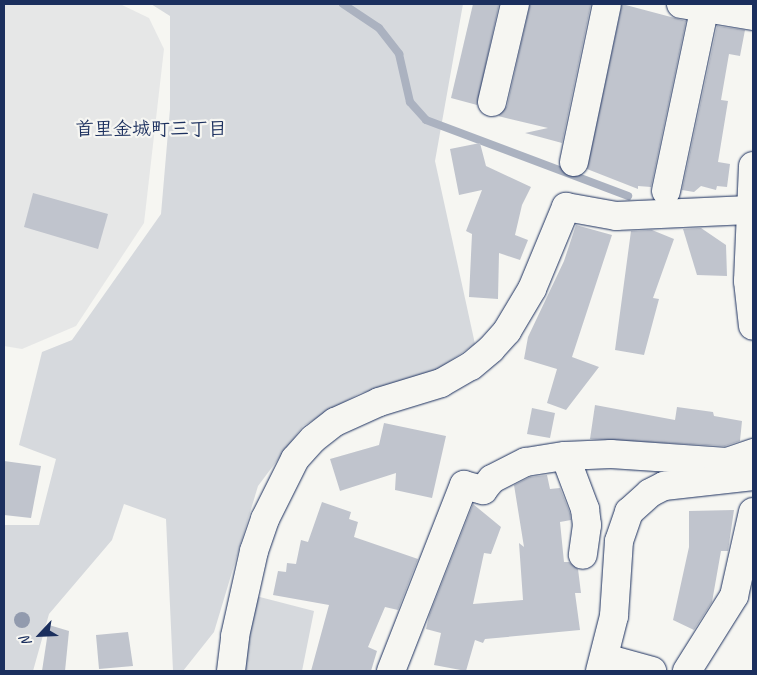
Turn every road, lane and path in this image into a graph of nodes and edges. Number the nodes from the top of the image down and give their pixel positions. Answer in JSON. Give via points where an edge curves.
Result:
{"nodes":[{"id":1,"x":515,"y":4,"type":"edge"},
{"id":2,"x":607,"y":4,"type":"edge"},
{"id":3,"x":692,"y":7,"type":"edge"},
{"id":4,"x":753,"y":16,"type":"edge"},
{"id":5,"x":492,"y":102,"type":"dead end"},
{"id":6,"x":574,"y":162,"type":"dead end"},
{"id":7,"x":753,"y":166,"type":"edge"},
{"id":8,"x":666,"y":191,"type":"dead end"},
{"id":9,"x":749,"y":210,"type":"junction"},
{"id":10,"x":753,"y":326,"type":"edge"},
{"id":11,"x":753,"y":452,"type":"edge"},
{"id":12,"x":565,"y":456,"type":"junction"},
{"id":13,"x":753,"y":476,"type":"edge"},
{"id":14,"x":753,"y":512,"type":"edge"},
{"id":15,"x":584,"y":556,"type":"dead end"},
{"id":16,"x":603,"y":664,"type":"edge"},
{"id":17,"x":231,"y":671,"type":"edge"},
{"id":18,"x":391,"y":671,"type":"edge"},
{"id":19,"x":652,"y":671,"type":"edge"},
{"id":20,"x":687,"y":671,"type":"edge"}],
"edges":[{"from":1,"to":5,"type":"street"},
{"from":2,"to":6,"type":"street"},
{"from":3,"to":4,"type":"street"},
{"from":3,"to":8,"type":"street"},
{"from":7,"to":9,"type":"street"},
{"from":9,"to":10,"type":"street","via":[[748,281]]},
{"from":9,"to":17,"type":"street","via":[[616,216],[566,207],[532,289],[491,349],[472,366],[441,383],[379,402],[335,422],[295,459],[272,503],[254,551],[235,636]]},
{"from":11,"to":12,"type":"street","via":[[727,462],[611,454]]},
{"from":12,"to":15,"type":"street","via":[[585,509]]},
{"from":12,"to":18,"type":"street","via":[[526,462],[492,479],[483,490],[464,485]]},
{"from":13,"to":16,"type":"street","via":[[664,486],[650,493],[629,512],[619,541],[614,616]]},
{"from":14,"to":20,"type":"street","via":[[734,596]]},
{"from":16,"to":19,"type":"street"}]}
